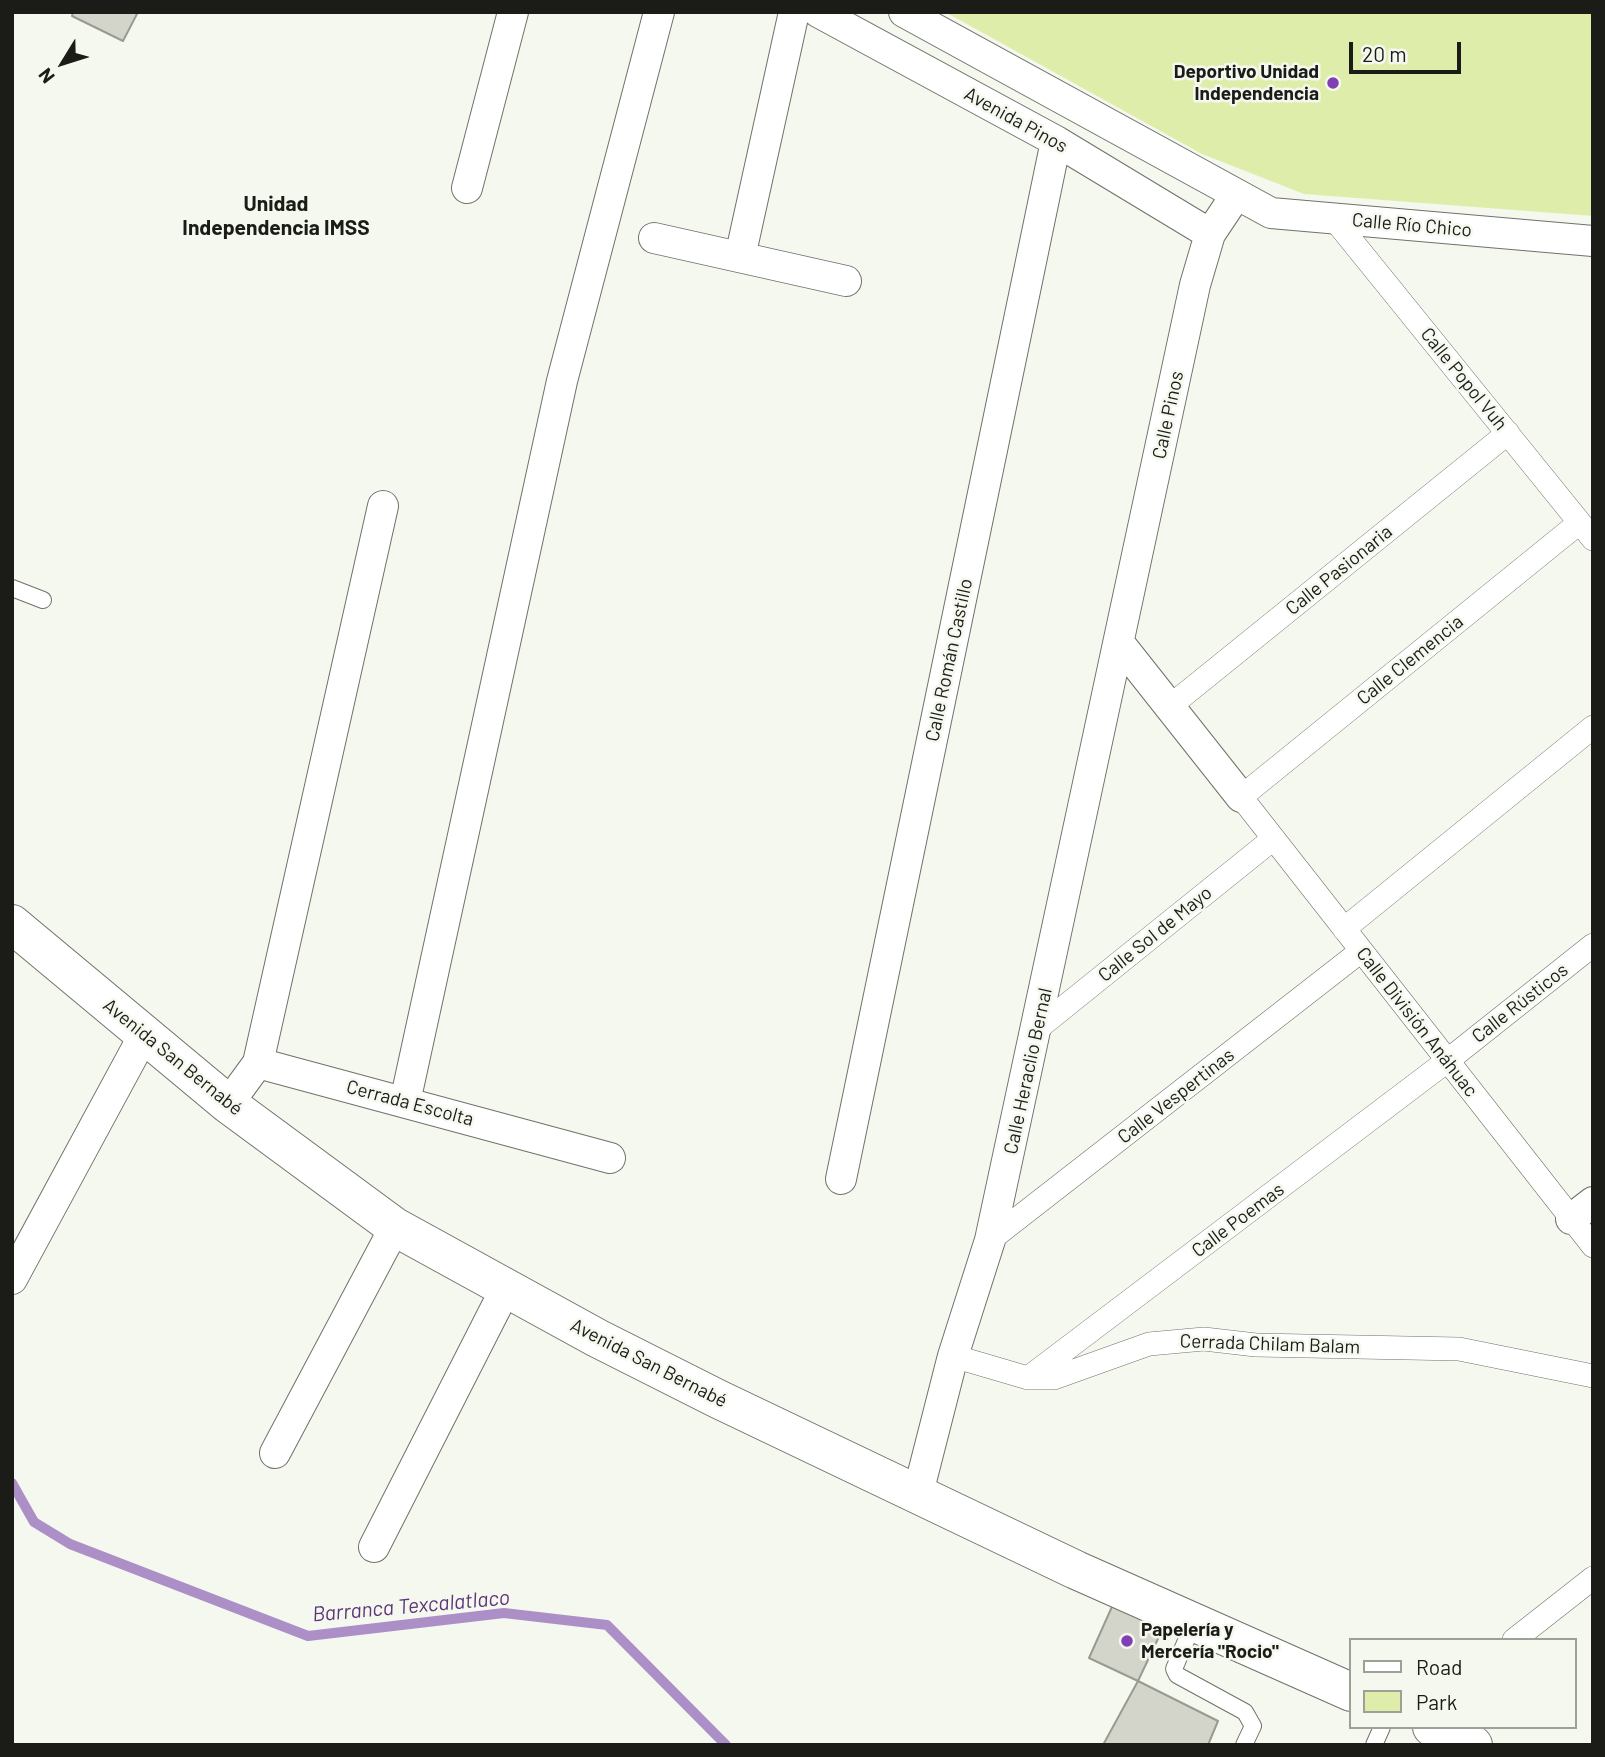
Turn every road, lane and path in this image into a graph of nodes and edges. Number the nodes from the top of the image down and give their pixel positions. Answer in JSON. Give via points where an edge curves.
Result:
{"nodes":[{"id":1,"x":513,"y":12,"type":"edge"},
{"id":2,"x":659,"y":12,"type":"edge"},
{"id":3,"x":794,"y":12,"type":"edge"},
{"id":4,"x":818,"y":12,"type":"edge"},
{"id":5,"x":904,"y":12,"type":"edge"},
{"id":6,"x":1056,"y":141,"type":"junction"},
{"id":7,"x":467,"y":188,"type":"dead end"},
{"id":8,"x":1236,"y":195,"type":"junction"},
{"id":9,"x":1334,"y":219,"type":"junction"},
{"id":10,"x":1210,"y":234,"type":"junction"},
{"id":11,"x":654,"y":238,"type":"dead end"},
{"id":12,"x":1593,"y":241,"type":"edge"},
{"id":13,"x":740,"y":257,"type":"junction"},
{"id":14,"x":846,"y":281,"type":"dead end"},
{"id":15,"x":1508,"y":433,"type":"junction"},
{"id":16,"x":383,"y":506,"type":"dead end"},
{"id":17,"x":1586,"y":531,"type":"edge"},
{"id":18,"x":12,"y":588,"type":"edge"},
{"id":19,"x":43,"y":600,"type":"dead end"},
{"id":20,"x":1120,"y":643,"type":"junction"},
{"id":21,"x":1169,"y":707,"type":"junction"},
{"id":22,"x":1593,"y":727,"type":"edge"},
{"id":23,"x":1241,"y":797,"type":"junction"},
{"id":24,"x":1273,"y":839,"type":"junction"},
{"id":25,"x":12,"y":924,"type":"edge"},
{"id":26,"x":1344,"y":929,"type":"junction"},
{"id":27,"x":1593,"y":945,"type":"edge"},
{"id":28,"x":1361,"y":951,"type":"junction"},
{"id":29,"x":1037,"y":1029,"type":"junction"},
{"id":30,"x":144,"y":1035,"type":"junction"},
{"id":31,"x":1447,"y":1061,"type":"junction"},
{"id":32,"x":258,"y":1063,"type":"junction"},
{"id":33,"x":405,"y":1102,"type":"junction"},
{"id":34,"x":228,"y":1104,"type":"junction"},
{"id":35,"x":610,"y":1158,"type":"dead end"},
{"id":36,"x":841,"y":1179,"type":"dead end"},
{"id":37,"x":1582,"y":1210,"type":"edge"},
{"id":38,"x":395,"y":1227,"type":"junction"},
{"id":39,"x":990,"y":1240,"type":"junction"},
{"id":40,"x":1593,"y":1246,"type":"edge"},
{"id":41,"x":12,"y":1279,"type":"edge"},
{"id":42,"x":506,"y":1288,"type":"junction"},
{"id":43,"x":953,"y":1356,"type":"junction"},
{"id":44,"x":1593,"y":1376,"type":"edge"},
{"id":45,"x":1028,"y":1378,"type":"junction"},
{"id":46,"x":275,"y":1453,"type":"dead end"},
{"id":47,"x":918,"y":1493,"type":"junction"},
{"id":48,"x":374,"y":1547,"type":"dead end"},
{"id":49,"x":1593,"y":1578,"type":"edge"},
{"id":50,"x":1194,"y":1622,"type":"junction"},
{"id":51,"x":1517,"y":1638,"type":"edge"},
{"id":52,"x":1350,"y":1692,"type":"edge"},
{"id":53,"x":1381,"y":1729,"type":"edge"},
{"id":54,"x":1437,"y":1729,"type":"edge"},
{"id":55,"x":1244,"y":1745,"type":"edge"},
{"id":56,"x":1374,"y":1745,"type":"edge"},
{"id":57,"x":1473,"y":1745,"type":"edge"}],
"edges":[{"from":1,"to":7,"type":"street"},
{"from":2,"to":33,"type":"street","via":[[562,381]]},
{"from":3,"to":13,"type":"street"},
{"from":4,"to":6,"type":"street","name":"Avenida Pinos"},
{"from":5,"to":8,"type":"street","name":"Avenida Pinos"},
{"from":6,"to":10,"type":"street","name":"Avenida Pinos"},
{"from":6,"to":36,"type":"street","name":"Calle Román Castillo"},
{"from":8,"to":9,"type":"street","name":"Calle Río Chico","via":[[1271,214]]},
{"from":8,"to":10,"type":"street","name":"Calle Pinos"},
{"from":9,"to":12,"type":"street","name":"Calle Río Chico"},
{"from":9,"to":15,"type":"street","name":"Calle Popol Vuh"},
{"from":10,"to":20,"type":"street","name":"Calle Pinos","via":[[1195,285]]},
{"from":11,"to":13,"type":"street"},
{"from":13,"to":14,"type":"street"},
{"from":15,"to":17,"type":"street","name":"Calle Popol Vuh"},
{"from":15,"to":21,"type":"street","name":"Calle Pasionaria"},
{"from":16,"to":32,"type":"street"},
{"from":17,"to":23,"type":"street","name":"Calle Clemencia"},
{"from":18,"to":19,"type":"lane"},
{"from":20,"to":21,"type":"street"},
{"from":20,"to":29,"type":"street","name":"Calle Heraclio Bernal"},
{"from":21,"to":23,"type":"street"},
{"from":22,"to":26,"type":"street"},
{"from":23,"to":24,"type":"street","name":"Calle División Anáhuac"},
{"from":24,"to":26,"type":"street","name":"Calle División Anáhuac"},
{"from":24,"to":29,"type":"street","name":"Calle Sol de Mayo"},
{"from":25,"to":30,"type":"main road","name":"Avenida San Bernabé"},
{"from":26,"to":28,"type":"street","name":"Calle División Anáhuac"},
{"from":27,"to":31,"type":"street","name":"Calle Rústicos"},
{"from":28,"to":31,"type":"street","name":"Calle División Anáhuac"},
{"from":28,"to":39,"type":"street","name":"Calle Vespertinas"},
{"from":29,"to":39,"type":"street","name":"Calle Heraclio Bernal"},
{"from":30,"to":34,"type":"main road","name":"Avenida San Bernabé"},
{"from":30,"to":41,"type":"street"},
{"from":31,"to":37,"type":"street","name":"Calle División Anáhuac"},
{"from":31,"to":45,"type":"street","name":"Calle Poemas"},
{"from":32,"to":33,"type":"street","name":"Cerrada Escolta"},
{"from":32,"to":34,"type":"street"},
{"from":33,"to":35,"type":"street","name":"Cerrada Escolta"},
{"from":34,"to":38,"type":"main road","name":"Avenida San Bernabé"},
{"from":37,"to":40,"type":"street","name":"Calle División Anáhuac"},
{"from":38,"to":42,"type":"main road","name":"Avenida San Bernabé"},
{"from":38,"to":46,"type":"street"},
{"from":39,"to":43,"type":"street","name":"Calle Heraclio Bernal"},
{"from":42,"to":47,"type":"main road","name":"Avenida San Bernabé","via":[[718,1399]]},
{"from":42,"to":48,"type":"street"},
{"from":43,"to":45,"type":"street","name":"Cerrada Chilam Balam"},
{"from":43,"to":47,"type":"street","name":"Calle Heraclio Bernal"},
{"from":44,"to":45,"type":"street","name":"Cerrada Chilam Balam","via":[[1459,1349],[1256,1345],[1204,1339],[1149,1344],[1054,1378]]},
{"from":47,"to":50,"type":"main road","name":"Avenida San Bernabé"},
{"from":49,"to":51,"type":"street"},
{"from":50,"to":52,"type":"main road","name":"Avenida San Bernabé"},
{"from":50,"to":55,"type":"lane","via":[[1174,1669],[1177,1675],[1245,1712],[1253,1726]]},
{"from":53,"to":56,"type":"lane"},
{"from":54,"to":57,"type":"main road"}]}
